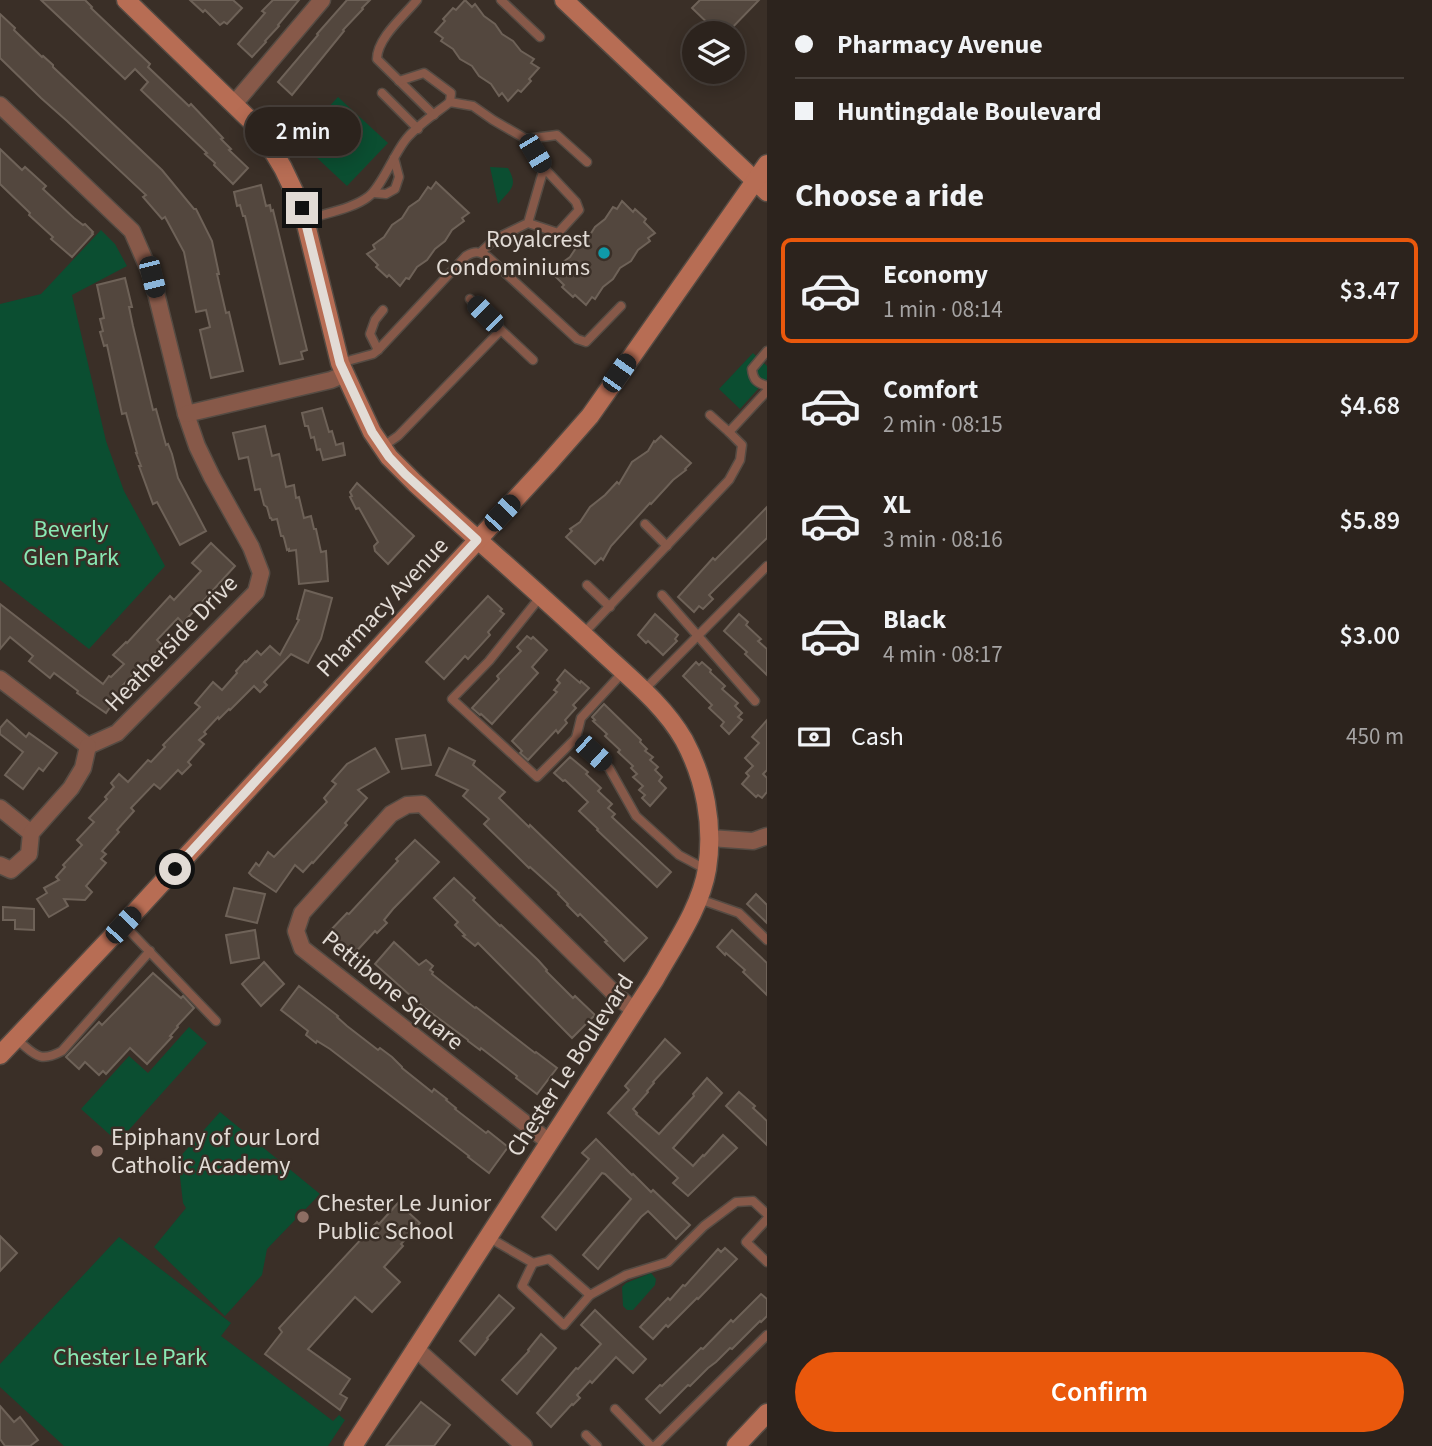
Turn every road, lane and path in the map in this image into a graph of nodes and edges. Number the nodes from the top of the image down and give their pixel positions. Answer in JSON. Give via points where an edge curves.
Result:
{"nodes":[{"id":1,"x":126,"y":0,"type":"edge"},
{"id":2,"x":322,"y":0,"type":"edge"},
{"id":3,"x":418,"y":0,"type":"edge"},
{"id":4,"x":501,"y":0,"type":"edge"},
{"id":5,"x":564,"y":0,"type":"edge"},
{"id":6,"x":540,"y":37,"type":"dead end"},
{"id":7,"x":398,"y":81,"type":"junction"},
{"id":8,"x":382,"y":93,"type":"dead end"},
{"id":9,"x":450,"y":102,"type":"junction"},
{"id":10,"x":234,"y":104,"type":"junction"},
{"id":11,"x":0,"y":105,"type":"edge"},
{"id":12,"x":433,"y":115,"type":"junction"},
{"id":13,"x":418,"y":129,"type":"junction"},
{"id":14,"x":526,"y":139,"type":"junction"},
{"id":15,"x":394,"y":158,"type":"junction"},
{"id":16,"x":587,"y":162,"type":"dead end"},
{"id":17,"x":767,"y":164,"type":"edge"},
{"id":18,"x":544,"y":168,"type":"junction"},
{"id":19,"x":761,"y":187,"type":"edge"},
{"id":20,"x":374,"y":193,"type":"junction"},
{"id":21,"x":306,"y":220,"type":"junction"},
{"id":22,"x":528,"y":223,"type":"junction"},
{"id":23,"x":481,"y":252,"type":"junction"},
{"id":24,"x":470,"y":299,"type":"dead end"},
{"id":25,"x":621,"y":306,"type":"dead end"},
{"id":26,"x":383,"y":310,"type":"dead end"},
{"id":27,"x":501,"y":330,"type":"junction"},
{"id":28,"x":378,"y":350,"type":"junction"},
{"id":29,"x":767,"y":351,"type":"edge"},
{"id":30,"x":533,"y":360,"type":"dead end"},
{"id":31,"x":343,"y":368,"type":"junction"},
{"id":32,"x":767,"y":388,"type":"edge"},
{"id":33,"x":186,"y":414,"type":"junction"},
{"id":34,"x":710,"y":415,"type":"dead end"},
{"id":35,"x":729,"y":432,"type":"junction"},
{"id":36,"x":382,"y":447,"type":"junction"},
{"id":37,"x":645,"y":524,"type":"dead end"},
{"id":38,"x":477,"y":540,"type":"junction"},
{"id":39,"x":667,"y":546,"type":"junction"},
{"id":40,"x":767,"y":566,"type":"edge"},
{"id":41,"x":587,"y":585,"type":"dead end"},
{"id":42,"x":541,"y":596,"type":"junction"},
{"id":43,"x":662,"y":596,"type":"dead end"},
{"id":44,"x":610,"y":607,"type":"junction"},
{"id":45,"x":583,"y":634,"type":"junction"},
{"id":46,"x":697,"y":635,"type":"junction"},
{"id":47,"x":623,"y":672,"type":"junction"},
{"id":48,"x":0,"y":679,"type":"edge"},
{"id":49,"x":643,"y":691,"type":"junction"},
{"id":50,"x":755,"y":701,"type":"dead end"},
{"id":51,"x":576,"y":738,"type":"junction"},
{"id":52,"x":88,"y":746,"type":"junction"},
{"id":53,"x":0,"y":808,"type":"edge"},
{"id":54,"x":31,"y":833,"type":"junction"},
{"id":55,"x":767,"y":836,"type":"edge"},
{"id":56,"x":710,"y":838,"type":"junction"},
{"id":57,"x":0,"y":865,"type":"edge"},
{"id":58,"x":707,"y":870,"type":"junction"},
{"id":59,"x":699,"y":899,"type":"junction"},
{"id":60,"x":123,"y":925,"type":"junction"},
{"id":61,"x":767,"y":940,"type":"edge"},
{"id":62,"x":150,"y":951,"type":"junction"},
{"id":63,"x":634,"y":1010,"type":"junction"},
{"id":64,"x":216,"y":1021,"type":"dead end"},
{"id":65,"x":16,"y":1039,"type":"junction"},
{"id":66,"x":0,"y":1055,"type":"edge"},
{"id":67,"x":549,"y":1143,"type":"junction"},
{"id":68,"x":767,"y":1217,"type":"edge"},
{"id":69,"x":488,"y":1237,"type":"junction"},
{"id":70,"x":767,"y":1262,"type":"edge"},
{"id":71,"x":533,"y":1263,"type":"junction"},
{"id":72,"x":590,"y":1295,"type":"junction"},
{"id":73,"x":767,"y":1335,"type":"edge"},
{"id":74,"x":415,"y":1348,"type":"junction"},
{"id":75,"x":615,"y":1409,"type":"dead end"},
{"id":76,"x":767,"y":1413,"type":"edge"},
{"id":77,"x":586,"y":1435,"type":"dead end"},
{"id":78,"x":354,"y":1446,"type":"edge"},
{"id":79,"x":524,"y":1446,"type":"edge"},
{"id":80,"x":597,"y":1446,"type":"edge"},
{"id":81,"x":653,"y":1446,"type":"edge"},
{"id":82,"x":736,"y":1446,"type":"edge"}],
"edges":[{"from":1,"to":10,"type":"street","name":"Chester Le Boulevard"},
{"from":2,"to":10,"type":"street"},
{"from":3,"to":7,"type":"lane","via":[[377,50],[377,59]]},
{"from":4,"to":6,"type":"lane"},
{"from":5,"to":19,"type":"street"},
{"from":7,"to":9,"type":"lane","via":[[424,73],[451,93]]},
{"from":7,"to":12,"type":"lane"},
{"from":8,"to":13,"type":"lane"},
{"from":9,"to":12,"type":"lane"},
{"from":9,"to":14,"type":"lane","via":[[473,106]]},
{"from":10,"to":21,"type":"street","name":"Chester Le Boulevard","via":[[268,143]]},
{"from":11,"to":33,"type":"street","name":"Heatherside Drive","via":[[132,231],[152,277]]},
{"from":12,"to":13,"type":"lane"},
{"from":13,"to":15,"type":"lane"},
{"from":14,"to":16,"type":"lane","via":[[557,135]]},
{"from":14,"to":18,"type":"lane"},
{"from":15,"to":20,"type":"lane"},
{"from":15,"to":20,"type":"lane","via":[[399,177],[395,189]]},
{"from":17,"to":19,"type":"street","name":"Pharmacy Avenue"},
{"from":18,"to":22,"type":"lane"},
{"from":18,"to":22,"type":"lane","via":[[579,210],[558,233]]},
{"from":19,"to":38,"type":"street","name":"Pharmacy Avenue","via":[[590,416]]},
{"from":20,"to":21,"type":"lane","via":[[357,204]]},
{"from":21,"to":31,"type":"street","name":"Chester Le Boulevard"},
{"from":22,"to":23,"type":"lane","via":[[495,239]]},
{"from":23,"to":25,"type":"lane","via":[[577,339],[586,342]]},
{"from":23,"to":28,"type":"lane","via":[[466,256]]},
{"from":24,"to":27,"type":"lane"},
{"from":26,"to":28,"type":"lane","via":[[370,334]]},
{"from":27,"to":30,"type":"lane"},
{"from":27,"to":36,"type":"lane"},
{"from":28,"to":31,"type":"lane"},
{"from":29,"to":32,"type":"lane","via":[[752,369],[756,381]]},
{"from":31,"to":33,"type":"street","via":[[331,380]]},
{"from":31,"to":36,"type":"street","name":"Chester Le Boulevard"},
{"from":32,"to":35,"type":"lane"},
{"from":33,"to":52,"type":"street","name":"Heatherside Drive","via":[[212,477],[251,547],[261,573],[256,592],[117,733]]},
{"from":34,"to":35,"type":"lane"},
{"from":35,"to":39,"type":"lane","via":[[742,445],[735,470]]},
{"from":36,"to":38,"type":"street","name":"Chester Le Boulevard"},
{"from":37,"to":39,"type":"lane"},
{"from":38,"to":42,"type":"street","name":"Chester Le Boulevard"},
{"from":38,"to":60,"type":"street","name":"Pharmacy Avenue"},
{"from":39,"to":44,"type":"lane"},
{"from":40,"to":46,"type":"lane"},
{"from":41,"to":44,"type":"lane"},
{"from":42,"to":45,"type":"street","name":"Chester Le Boulevard"},
{"from":42,"to":51,"type":"lane","via":[[452,699],[537,777]]},
{"from":43,"to":46,"type":"lane"},
{"from":44,"to":45,"type":"lane"},
{"from":45,"to":47,"type":"street","name":"Chester Le Boulevard"},
{"from":46,"to":49,"type":"lane"},
{"from":46,"to":50,"type":"lane"},
{"from":47,"to":49,"type":"street","name":"Chester Le Boulevard"},
{"from":47,"to":51,"type":"lane","via":[[581,718]]},
{"from":48,"to":52,"type":"street"},
{"from":49,"to":56,"type":"street","name":"Chester Le Boulevard","via":[[666,713],[698,771]]},
{"from":51,"to":58,"type":"lane","via":[[609,768],[636,816],[679,855]]},
{"from":52,"to":54,"type":"street","via":[[83,768],[71,788]]},
{"from":53,"to":54,"type":"street"},
{"from":54,"to":57,"type":"street","via":[[29,854],[11,870]]},
{"from":55,"to":56,"type":"street","via":[[753,841]]},
{"from":56,"to":58,"type":"street","name":"Chester Le Boulevard"},
{"from":58,"to":59,"type":"street","name":"Chester Le Boulevard"},
{"from":59,"to":61,"type":"lane","via":[[738,913]]},
{"from":59,"to":63,"type":"street","name":"Chester Le Boulevard"},
{"from":60,"to":62,"type":"lane"},
{"from":60,"to":65,"type":"street","name":"Pharmacy Avenue"},
{"from":62,"to":64,"type":"lane"},
{"from":62,"to":65,"type":"lane","via":[[62,1051],[51,1057],[37,1056]]},
{"from":63,"to":67,"type":"street","name":"Chester Le Boulevard"},
{"from":63,"to":67,"type":"street","name":"Pettibone Square","via":[[422,804],[407,805],[391,814],[302,913],[296,931],[302,948]]},
{"from":65,"to":66,"type":"street","name":"Pharmacy Avenue"},
{"from":67,"to":69,"type":"street","name":"Chester Le Boulevard"},
{"from":68,"to":70,"type":"lane","via":[[747,1242]]},
{"from":68,"to":72,"type":"lane","via":[[753,1201],[736,1202],[668,1262],[626,1275]]},
{"from":69,"to":71,"type":"lane"},
{"from":69,"to":74,"type":"street","name":"Chester Le Boulevard"},
{"from":71,"to":72,"type":"lane","via":[[549,1259]]},
{"from":71,"to":72,"type":"lane","via":[[522,1286],[564,1325]]},
{"from":73,"to":81,"type":"lane"},
{"from":74,"to":78,"type":"street","name":"Chester Le Boulevard"},
{"from":74,"to":79,"type":"street"},
{"from":75,"to":81,"type":"lane"},
{"from":76,"to":82,"type":"street"},
{"from":77,"to":80,"type":"lane"}]}
